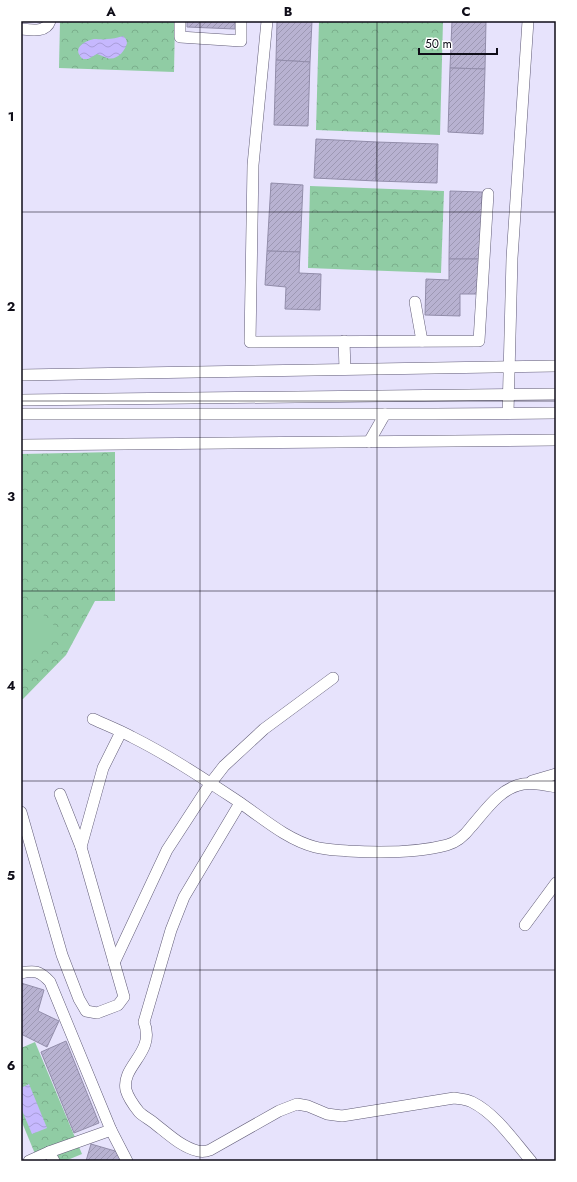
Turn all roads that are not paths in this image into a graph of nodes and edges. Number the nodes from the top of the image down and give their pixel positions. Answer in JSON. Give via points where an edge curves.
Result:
{"nodes":[{"id":1,"x":50,"y":21,"type":"edge"},
{"id":2,"x":180,"y":21,"type":"edge"},
{"id":3,"x":241,"y":21,"type":"edge"},
{"id":4,"x":267,"y":21,"type":"edge"},
{"id":5,"x":528,"y":21,"type":"edge"},
{"id":6,"x":21,"y":29,"type":"edge"},
{"id":7,"x":488,"y":194,"type":"dead end"},
{"id":8,"x":415,"y":302,"type":"dead end"},
{"id":9,"x":344,"y":341,"type":"junction"},
{"id":10,"x":422,"y":341,"type":"junction"},
{"id":11,"x":556,"y":366,"type":"edge"},
{"id":12,"x":508,"y":367,"type":"junction"},
{"id":13,"x":345,"y":370,"type":"junction"},
{"id":14,"x":21,"y":375,"type":"edge"},
{"id":15,"x":508,"y":394,"type":"junction"},
{"id":16,"x":556,"y":394,"type":"edge"},
{"id":17,"x":21,"y":400,"type":"edge"},
{"id":18,"x":556,"y":412,"type":"edge"},
{"id":19,"x":508,"y":413,"type":"junction"},
{"id":20,"x":21,"y":414,"type":"edge"},
{"id":21,"x":385,"y":414,"type":"junction"},
{"id":22,"x":372,"y":436,"type":"junction"},
{"id":23,"x":556,"y":440,"type":"edge"},
{"id":24,"x":21,"y":445,"type":"edge"},
{"id":25,"x":333,"y":678,"type":"dead end"},
{"id":26,"x":93,"y":719,"type":"dead end"},
{"id":27,"x":121,"y":732,"type":"junction"},
{"id":28,"x":556,"y":774,"type":"edge"},
{"id":29,"x":524,"y":783,"type":"junction"},
{"id":30,"x":210,"y":784,"type":"junction"},
{"id":31,"x":556,"y":787,"type":"edge"},
{"id":32,"x":60,"y":794,"type":"dead end"},
{"id":33,"x":240,"y":803,"type":"junction"},
{"id":34,"x":21,"y":812,"type":"edge"},
{"id":35,"x":81,"y":847,"type":"junction"},
{"id":36,"x":556,"y":883,"type":"edge"},
{"id":37,"x":525,"y":925,"type":"dead end"},
{"id":38,"x":114,"y":963,"type":"junction"},
{"id":39,"x":21,"y":973,"type":"edge"},
{"id":40,"x":111,"y":1130,"type":"junction"},
{"id":41,"x":51,"y":1157,"type":"edge"},
{"id":42,"x":29,"y":1161,"type":"edge"},
{"id":43,"x":127,"y":1161,"type":"edge"},
{"id":44,"x":531,"y":1161,"type":"edge"}],
"edges":[{"from":1,"to":6,"type":"street","via":[[50,24],[41,29]]},
{"from":2,"to":3,"type":"street","via":[[180,37],[240,40]]},
{"from":4,"to":9,"type":"street","via":[[253,165],[250,342]]},
{"from":5,"to":12,"type":"street","via":[[512,258]]},
{"from":7,"to":10,"type":"street","via":[[479,341]]},
{"from":8,"to":10,"type":"street"},
{"from":9,"to":10,"type":"street"},
{"from":9,"to":13,"type":"street"},
{"from":11,"to":12,"type":"street"},
{"from":12,"to":13,"type":"street"},
{"from":12,"to":15,"type":"street"},
{"from":13,"to":14,"type":"street"},
{"from":15,"to":16,"type":"street"},
{"from":15,"to":17,"type":"street"},
{"from":15,"to":19,"type":"street"},
{"from":18,"to":19,"type":"street"},
{"from":19,"to":21,"type":"street"},
{"from":20,"to":21,"type":"street"},
{"from":21,"to":22,"type":"street"},
{"from":22,"to":23,"type":"street"},
{"from":22,"to":24,"type":"street"},
{"from":25,"to":30,"type":"street","via":[[264,729],[224,766]]},
{"from":26,"to":27,"type":"street"},
{"from":27,"to":30,"type":"street","via":[[175,761]]},
{"from":27,"to":35,"type":"street","via":[[103,768]]},
{"from":28,"to":29,"type":"street"},
{"from":29,"to":31,"type":"street"},
{"from":29,"to":33,"type":"street","via":[[501,793],[463,837],[432,849],[377,852],[315,847],[300,842]]},
{"from":30,"to":33,"type":"street"},
{"from":30,"to":38,"type":"street","via":[[168,850]]},
{"from":32,"to":35,"type":"street"},
{"from":33,"to":44,"type":"street","via":[[184,897],[171,930],[144,1022],[147,1039],[127,1082],[126,1091],[140,1112],[184,1145],[204,1152],[296,1104],[342,1116],[454,1098],[464,1099],[481,1107],[497,1121]]},
{"from":34,"to":38,"type":"street","via":[[62,955],[86,1012],[98,1013],[118,1005],[124,997]]},
{"from":35,"to":38,"type":"street"},
{"from":36,"to":37,"type":"street"},
{"from":39,"to":40,"type":"street","via":[[37,972],[50,982]]},
{"from":40,"to":41,"type":"street"},
{"from":40,"to":43,"type":"street"},
{"from":41,"to":42,"type":"street"}]}
